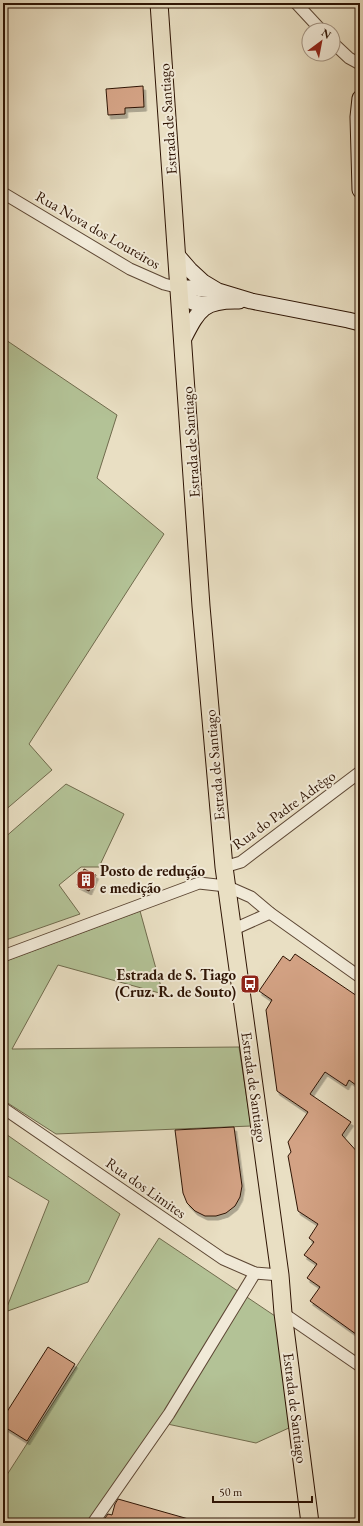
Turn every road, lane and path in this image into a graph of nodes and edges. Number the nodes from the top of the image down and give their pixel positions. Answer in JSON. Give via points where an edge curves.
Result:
{"nodes":[{"id":1,"x":159,"y":3,"type":"edge"},
{"id":2,"x":296,"y":3,"type":"edge"},
{"id":3,"x":314,"y":22,"type":"edge"},
{"id":4,"x":341,"y":50,"type":"edge"},
{"id":5,"x":360,"y":64,"type":"edge"},
{"id":6,"x":360,"y":98,"type":"edge"},
{"id":7,"x":360,"y":190,"type":"edge"},
{"id":8,"x":3,"y":193,"type":"edge"},
{"id":9,"x":177,"y":255,"type":"junction"},
{"id":10,"x":180,"y":288,"type":"junction"},
{"id":11,"x":218,"y":291,"type":"junction"},
{"id":12,"x":251,"y":301,"type":"junction"},
{"id":13,"x":208,"y":304,"type":"junction"},
{"id":14,"x":356,"y":320,"type":"edge"},
{"id":15,"x":184,"y":338,"type":"junction"},
{"id":16,"x":360,"y":772,"type":"edge"},
{"id":17,"x":224,"y":867,"type":"junction"},
{"id":18,"x":226,"y":886,"type":"junction"},
{"id":19,"x":270,"y":913,"type":"junction"},
{"id":20,"x":232,"y":930,"type":"junction"},
{"id":21,"x":3,"y":956,"type":"edge"},
{"id":22,"x":360,"y":977,"type":"edge"},
{"id":23,"x":3,"y":1108,"type":"edge"},
{"id":24,"x":255,"y":1273,"type":"junction"},
{"id":25,"x":280,"y":1275,"type":"junction"},
{"id":26,"x":283,"y":1312,"type":"junction"},
{"id":27,"x":360,"y":1366,"type":"edge"},
{"id":28,"x":93,"y":1523,"type":"edge"},
{"id":29,"x":310,"y":1523,"type":"edge"}],
"edges":[{"from":1,"to":9,"type":"main road","name":"Estrada de Santiago"},
{"from":2,"to":3,"type":"street"},
{"from":4,"to":5,"type":"street"},
{"from":6,"to":7,"type":"main road"},
{"from":8,"to":10,"type":"street","name":"Rua Nova dos Loureiros","via":[[130,269]]},
{"from":9,"to":10,"type":"main road","name":"Estrada de Santiago"},
{"from":9,"to":11,"type":"main road","via":[[203,282]]},
{"from":10,"to":11,"type":"main road"},
{"from":10,"to":13,"type":"main road","via":[[193,303]]},
{"from":10,"to":15,"type":"main road","name":"Estrada de Santiago"},
{"from":11,"to":12,"type":"main road"},
{"from":12,"to":13,"type":"main road","via":[[226,300]]},
{"from":12,"to":14,"type":"main road"},
{"from":13,"to":15,"type":"main road","via":[[195,317]]},
{"from":15,"to":17,"type":"main road","name":"Estrada de Santiago","via":[[202,614]]},
{"from":16,"to":17,"type":"street","name":"Rua do Padre Adrêgo","via":[[241,862]]},
{"from":17,"to":18,"type":"main road","name":"Estrada de Santiago"},
{"from":18,"to":19,"type":"street","via":[[251,897]]},
{"from":18,"to":20,"type":"main road","name":"Estrada de Santiago"},
{"from":18,"to":21,"type":"street","via":[[199,883]]},
{"from":19,"to":20,"type":"street"},
{"from":19,"to":22,"type":"street"},
{"from":20,"to":25,"type":"main road","name":"Estrada de Santiago"},
{"from":23,"to":24,"type":"street","name":"Rua dos Limites","via":[[223,1259]]},
{"from":24,"to":25,"type":"street","name":"Rua dos Limites"},
{"from":24,"to":28,"type":"street","via":[[169,1414]]},
{"from":25,"to":26,"type":"main road","name":"Estrada de Santiago"},
{"from":26,"to":27,"type":"street"},
{"from":26,"to":29,"type":"main road","name":"Estrada de Santiago"}]}
